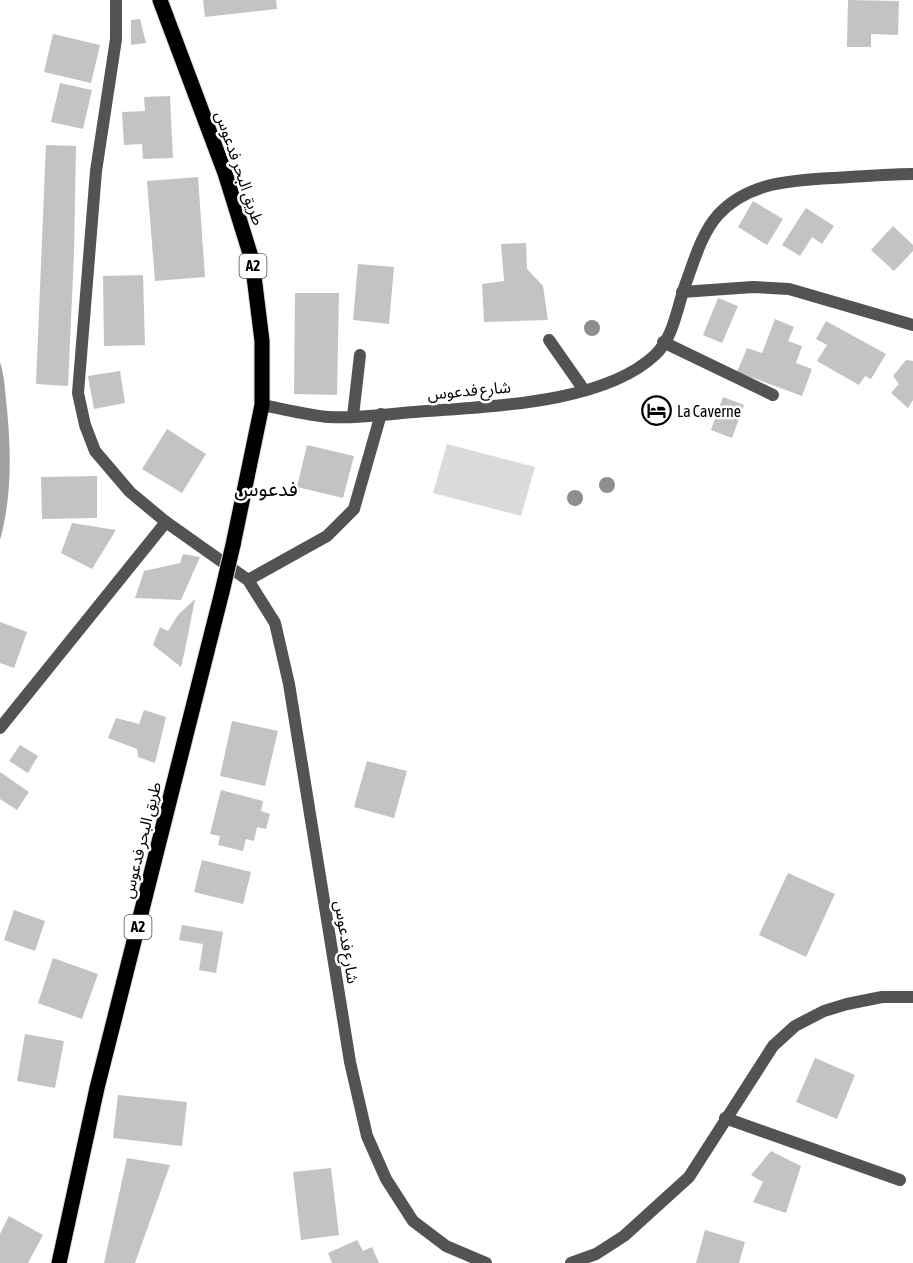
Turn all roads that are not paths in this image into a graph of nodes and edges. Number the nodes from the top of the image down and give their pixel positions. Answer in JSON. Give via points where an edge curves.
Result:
{"nodes":[{"id":1,"x":116,"y":0,"type":"edge"},
{"id":2,"x":160,"y":0,"type":"edge"},
{"id":3,"x":913,"y":174,"type":"edge"},
{"id":4,"x":682,"y":292,"type":"junction"},
{"id":5,"x":913,"y":325,"type":"edge"},
{"id":6,"x":549,"y":340,"type":"dead end"},
{"id":7,"x":663,"y":342,"type":"junction"},
{"id":8,"x":360,"y":355,"type":"dead end"},
{"id":9,"x":584,"y":390,"type":"junction"},
{"id":10,"x":773,"y":394,"type":"dead end"},
{"id":11,"x":262,"y":405,"type":"junction"},
{"id":12,"x":381,"y":414,"type":"junction"},
{"id":13,"x":353,"y":416,"type":"junction"},
{"id":14,"x":166,"y":522,"type":"junction"},
{"id":15,"x":248,"y":580,"type":"junction"},
{"id":16,"x":0,"y":728,"type":"edge"},
{"id":17,"x":913,"y":997,"type":"edge"},
{"id":18,"x":726,"y":1118,"type":"junction"},
{"id":19,"x":900,"y":1180,"type":"dead end"},
{"id":20,"x":584,"y":1261,"type":"edge"},
{"id":21,"x":59,"y":1263,"type":"edge"},
{"id":22,"x":486,"y":1263,"type":"edge"},
{"id":23,"x":571,"y":1263,"type":"edge"}],
"edges":[{"from":1,"to":14,"type":"street","via":[[116,39],[96,171],[78,393],[95,451],[130,492]]},
{"from":2,"to":11,"type":"main road","name":"طريق البحر فدعوس","number":"A2","via":[[225,173],[252,260],[262,341]]},
{"from":3,"to":4,"type":"street","name":"شارع فدعوس","via":[[787,181],[740,197],[707,230]]},
{"from":4,"to":5,"type":"street","via":[[753,286],[789,289]]},
{"from":4,"to":7,"type":"street","name":"شارع فدعوس","via":[[670,333]]},
{"from":6,"to":9,"type":"street"},
{"from":7,"to":9,"type":"street","name":"شارع فدعوس","via":[[656,354],[621,377]]},
{"from":7,"to":10,"type":"street"},
{"from":8,"to":13,"type":"street"},
{"from":9,"to":12,"type":"street","name":"شارع فدعوس","via":[[483,407]]},
{"from":11,"to":13,"type":"street","name":"شارع فدعوس","via":[[330,417]]},
{"from":11,"to":21,"type":"main road","name":"طريق البحر فدعوس","number":"A2","bridge":true,"via":[[222,592],[97,1088]]},
{"from":12,"to":13,"type":"street","name":"شارع فدعوس"},
{"from":12,"to":15,"type":"street","via":[[354,509],[327,536]]},
{"from":14,"to":15,"type":"street"},
{"from":14,"to":16,"type":"street"},
{"from":15,"to":22,"type":"street","name":"شارع فدعوس","via":[[275,623],[290,684],[350,1062],[367,1136],[386,1179],[413,1221],[446,1246]]},
{"from":17,"to":18,"type":"street","via":[[882,997],[847,1004],[795,1026],[772,1046]]},
{"from":18,"to":19,"type":"street"},
{"from":18,"to":20,"type":"street","via":[[689,1177],[624,1236]]},
{"from":20,"to":23,"type":"street"}]}
